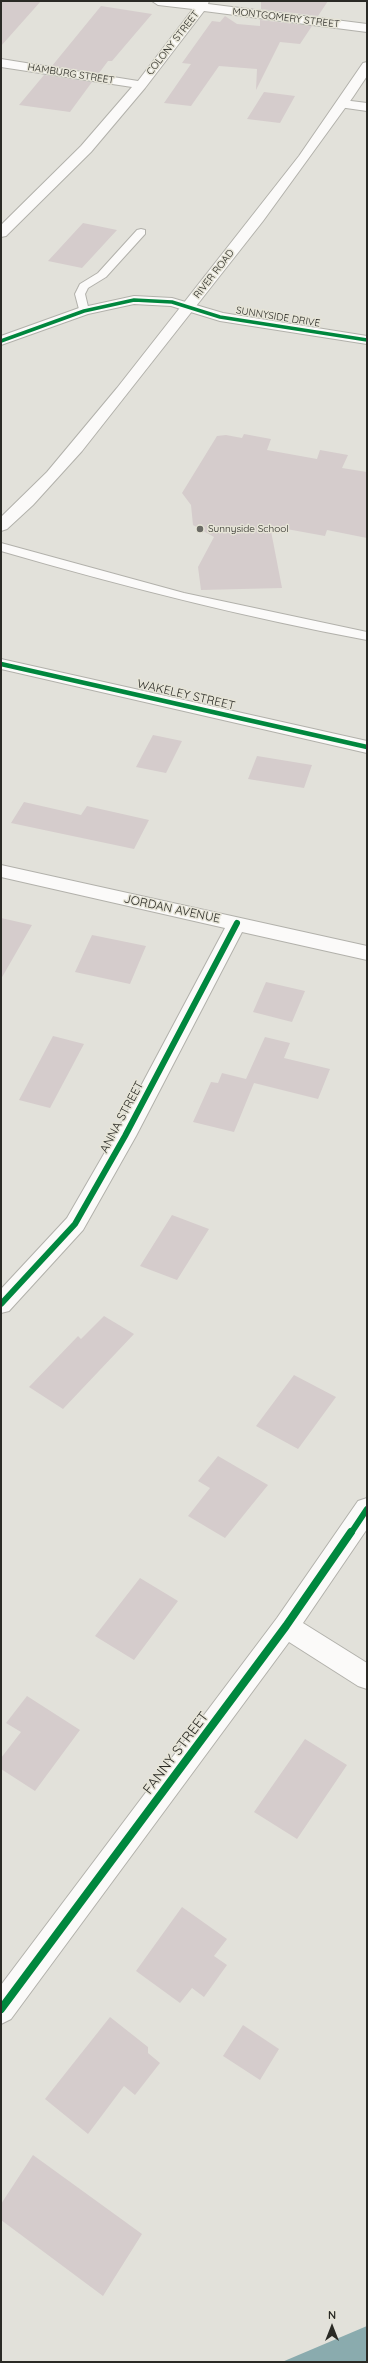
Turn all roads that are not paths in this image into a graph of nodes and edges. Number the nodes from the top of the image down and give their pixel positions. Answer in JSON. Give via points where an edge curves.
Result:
{"nodes":[{"id":1,"x":158,"y":1,"type":"edge"},
{"id":2,"x":202,"y":4,"type":"edge"},
{"id":3,"x":367,"y":28,"type":"edge"},
{"id":4,"x":1,"y":63,"type":"edge"},
{"id":5,"x":367,"y":66,"type":"edge"},
{"id":6,"x":141,"y":85,"type":"junction"},
{"id":7,"x":343,"y":104,"type":"junction"},
{"id":8,"x":367,"y":107,"type":"edge"},
{"id":9,"x":141,"y":232,"type":"dead end"},
{"id":10,"x":1,"y":233,"type":"edge"},
{"id":11,"x":188,"y":306,"type":"junction"},
{"id":12,"x":84,"y":311,"type":"junction"},
{"id":13,"x":1,"y":340,"type":"edge"},
{"id":14,"x":367,"y":340,"type":"edge"},
{"id":15,"x":2,"y":523,"type":"edge"},
{"id":16,"x":1,"y":547,"type":"edge"},
{"id":17,"x":367,"y":636,"type":"edge"},
{"id":18,"x":1,"y":664,"type":"edge"},
{"id":19,"x":367,"y":747,"type":"edge"},
{"id":20,"x":1,"y":871,"type":"edge"},
{"id":21,"x":238,"y":923,"type":"junction"},
{"id":22,"x":367,"y":953,"type":"edge"},
{"id":23,"x":1,"y":1304,"type":"edge"},
{"id":24,"x":367,"y":1509,"type":"edge"},
{"id":25,"x":286,"y":1626,"type":"junction"},
{"id":26,"x":367,"y":1677,"type":"edge"},
{"id":27,"x":1,"y":2009,"type":"edge"}],
"edges":[{"from":1,"to":2,"type":"street","name":"MONTGOMERY STREET"},
{"from":2,"to":3,"type":"street","name":"MONTGOMERY STREET"},
{"from":2,"to":6,"type":"street","name":"COLONY STREET"},
{"from":4,"to":6,"type":"street","name":"HAMBURG STREET"},
{"from":5,"to":7,"type":"street","name":"RIVER ROAD"},
{"from":6,"to":10,"type":"street","name":"COLONY STREET","via":[[86,149]]},
{"from":7,"to":8,"type":"street"},
{"from":7,"to":11,"type":"street","name":"RIVER ROAD","via":[[299,166]]},
{"from":9,"to":12,"type":"lane","via":[[102,275],[84,286],[80,294]]},
{"from":11,"to":12,"type":"street","name":"SUNNYSIDE DRIVE","via":[[172,302],[134,300]]},
{"from":11,"to":14,"type":"street","name":"SUNNYSIDE DRIVE","via":[[220,317]]},
{"from":11,"to":15,"type":"street","name":"RIVER ROAD","via":[[133,378],[50,478]]},
{"from":12,"to":13,"type":"street","name":"SUNNYSIDE DRIVE"},
{"from":16,"to":17,"type":"lane","via":[[85,572],[274,619]]},
{"from":18,"to":19,"type":"street","name":"WAKELEY STREET"},
{"from":20,"to":21,"type":"street","name":"JORDAN AVENUE"},
{"from":21,"to":22,"type":"street","name":"JORDAN AVENUE"},
{"from":21,"to":23,"type":"street","name":"ANNA STREET","via":[[125,1136],[75,1224]]},
{"from":24,"to":25,"type":"street","name":"FANNY STREET"},
{"from":25,"to":26,"type":"street"},
{"from":25,"to":27,"type":"street","name":"FANNY STREET"}]}
